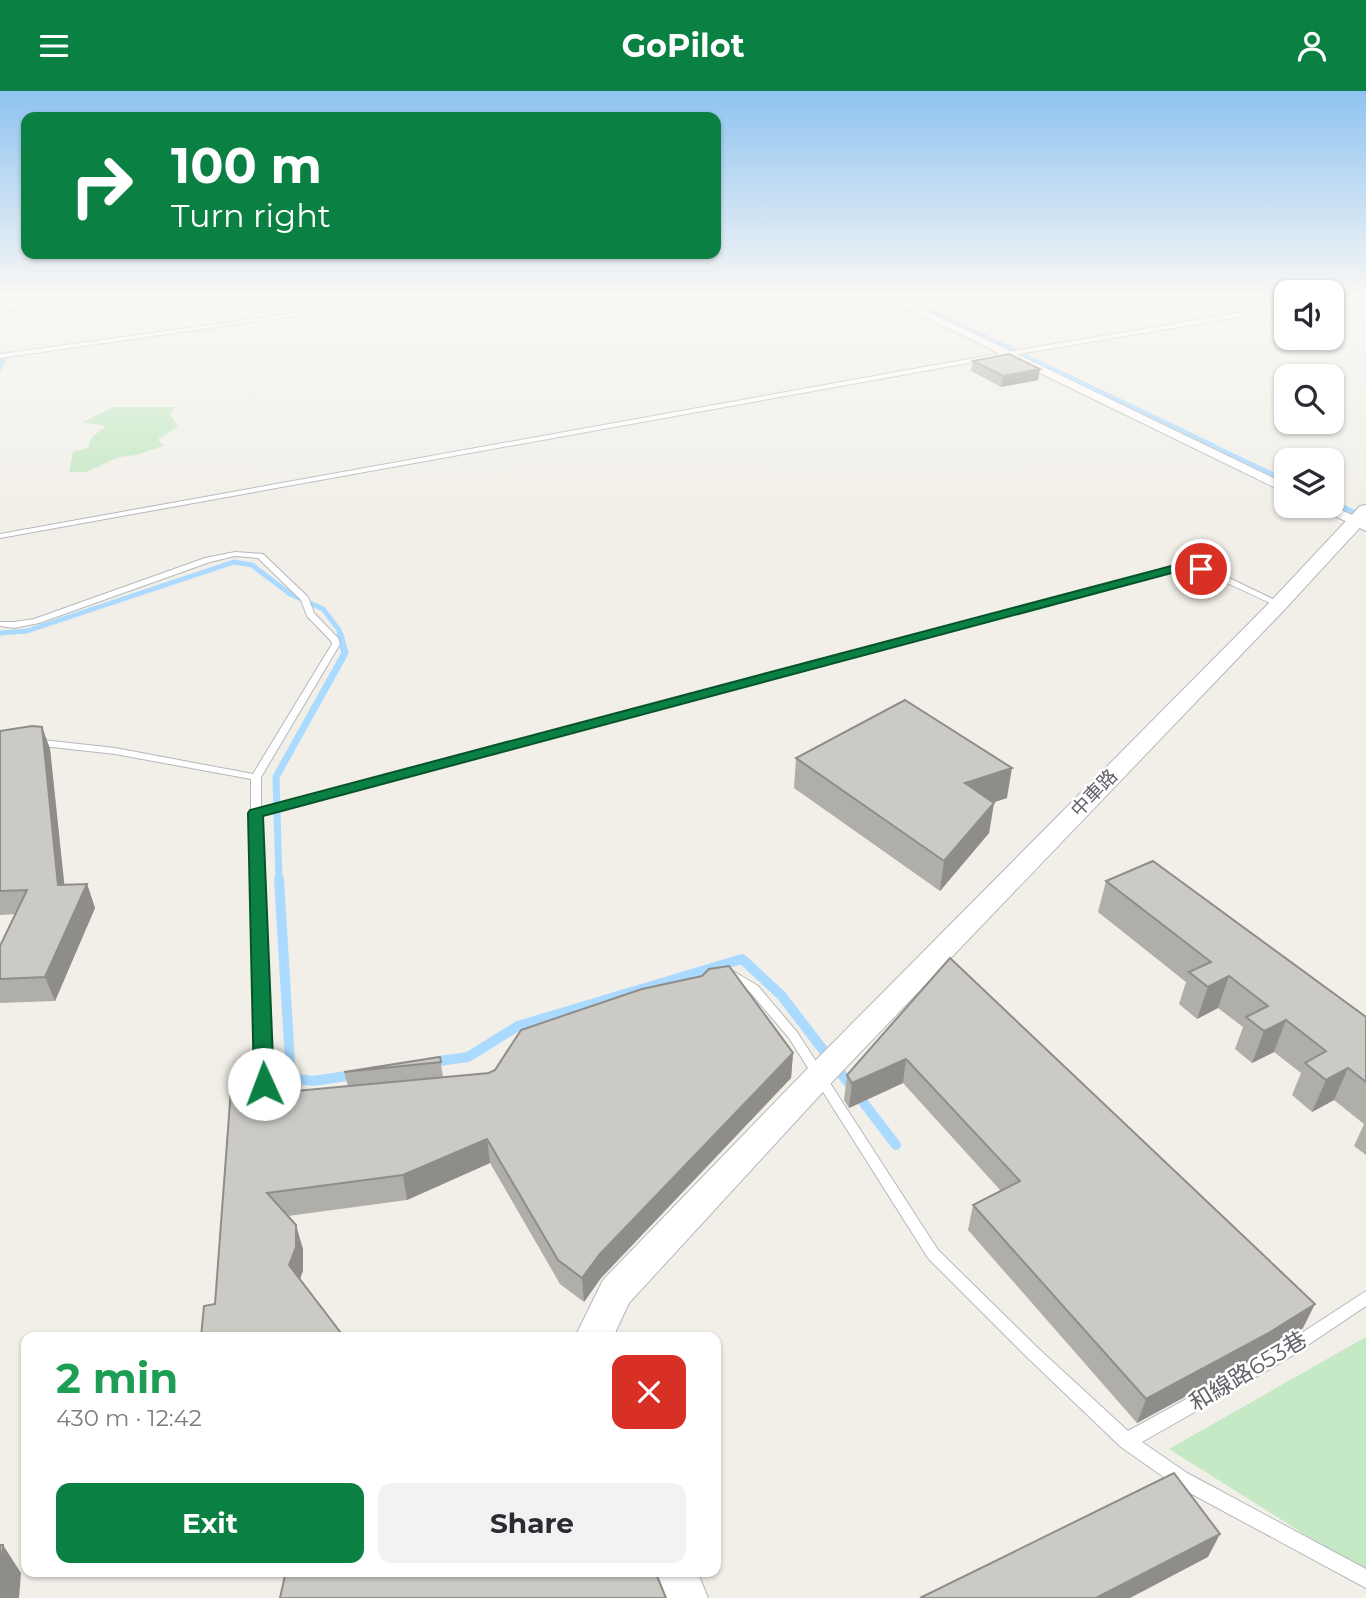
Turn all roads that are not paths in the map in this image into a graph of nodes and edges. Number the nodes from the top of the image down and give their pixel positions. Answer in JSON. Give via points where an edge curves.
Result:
{"nodes":[{"id":1,"x":933,"y":367,"type":"edge"},
{"id":2,"x":1035,"y":367,"type":"edge"},
{"id":3,"x":1274,"y":483,"type":"edge"},
{"id":4,"x":1344,"y":514,"type":"edge"},
{"id":5,"x":1362,"y":520,"type":"edge"},
{"id":6,"x":0,"y":536,"type":"edge"},
{"id":7,"x":1279,"y":604,"type":"junction"},
{"id":8,"x":0,"y":624,"type":"edge"},
{"id":9,"x":23,"y":741,"type":"edge"},
{"id":10,"x":256,"y":777,"type":"junction"},
{"id":11,"x":255,"y":813,"type":"junction"},
{"id":12,"x":714,"y":976,"type":"edge"},
{"id":13,"x":821,"y":1074,"type":"junction"},
{"id":14,"x":294,"y":1108,"type":"edge"},
{"id":15,"x":1366,"y":1298,"type":"edge"},
{"id":16,"x":596,"y":1332,"type":"edge"},
{"id":17,"x":1127,"y":1441,"type":"junction"},
{"id":18,"x":676,"y":1577,"type":"edge"},
{"id":19,"x":1366,"y":1579,"type":"edge"},
{"id":20,"x":686,"y":1598,"type":"edge"}],
"edges":[{"from":1,"to":6,"type":"lane"},
{"from":2,"to":3,"type":"street"},
{"from":4,"to":5,"type":"street"},
{"from":5,"to":7,"type":"street","name":"中車路"},
{"from":7,"to":11,"type":"lane","via":[[1217,574],[1179,568]]},
{"from":7,"to":13,"type":"street","name":"中車路"},
{"from":8,"to":10,"type":"lane","via":[[36,621],[208,559],[260,556],[305,599],[310,614],[336,644]]},
{"from":9,"to":10,"type":"lane","via":[[115,751]]},
{"from":10,"to":11,"type":"lane"},
{"from":11,"to":14,"type":"lane","via":[[264,1084],[280,1110]]},
{"from":12,"to":13,"type":"lane","via":[[730,973],[754,989]]},
{"from":13,"to":16,"type":"street","name":"中車路","via":[[616,1291]]},
{"from":13,"to":17,"type":"lane","via":[[933,1254]]},
{"from":15,"to":17,"type":"lane","name":"和線路653巷","via":[[1279,1356]]},
{"from":17,"to":19,"type":"lane","via":[[1181,1479]]},
{"from":18,"to":20,"type":"street"}]}
